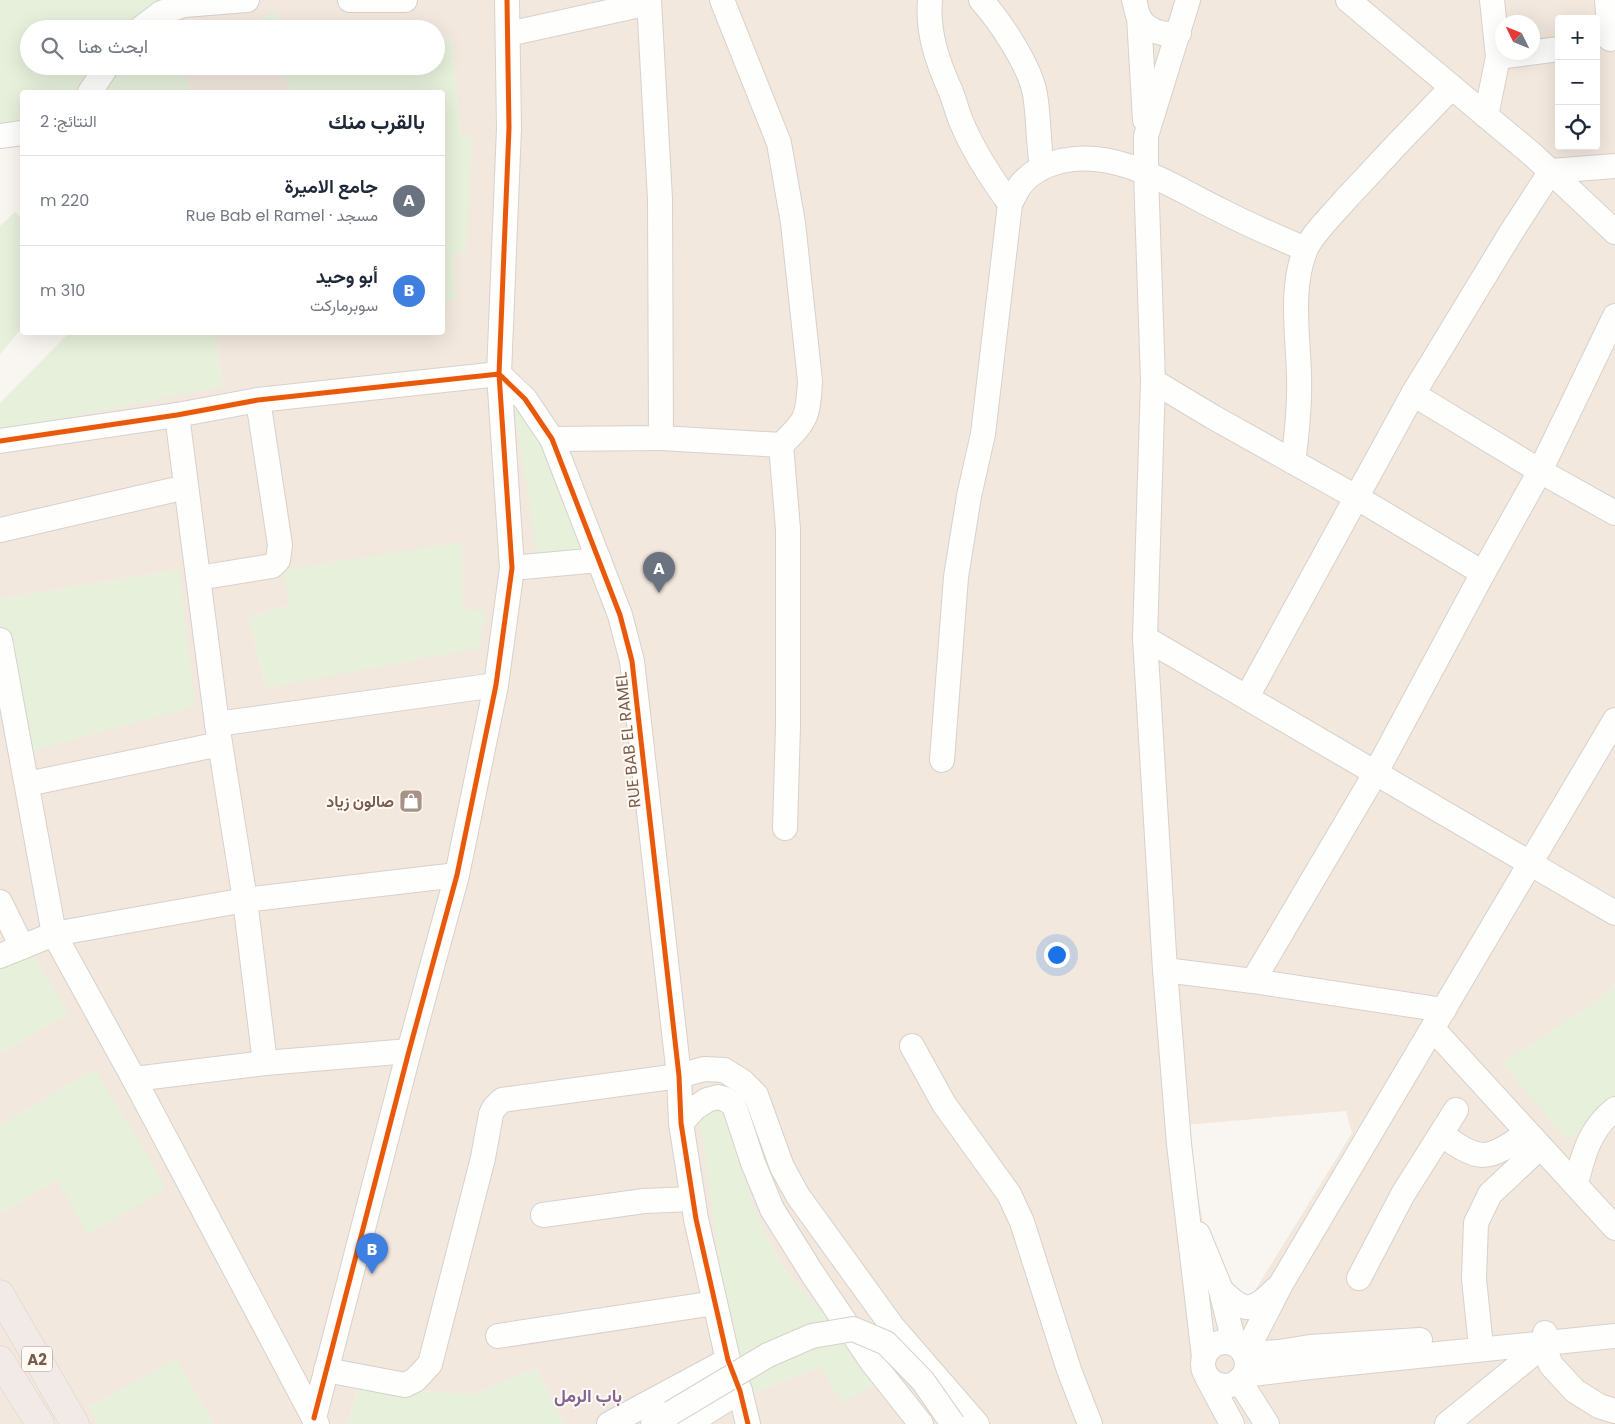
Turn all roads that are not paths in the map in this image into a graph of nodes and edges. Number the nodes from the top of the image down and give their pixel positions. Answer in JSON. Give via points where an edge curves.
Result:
{"nodes":[{"id":1,"x":246,"y":0,"type":"edge"},
{"id":2,"x":350,"y":0,"type":"edge"},
{"id":3,"x":405,"y":0,"type":"edge"},
{"id":4,"x":507,"y":0,"type":"edge"},
{"id":5,"x":722,"y":0,"type":"edge"},
{"id":6,"x":930,"y":0,"type":"edge"},
{"id":7,"x":981,"y":0,"type":"edge"},
{"id":8,"x":1188,"y":0,"type":"edge"},
{"id":9,"x":1348,"y":0,"type":"edge"},
{"id":10,"x":1492,"y":0,"type":"edge"},
{"id":11,"x":1607,"y":0,"type":"edge"},
{"id":12,"x":649,"y":1,"type":"edge"},
{"id":13,"x":166,"y":7,"type":"edge"},
{"id":14,"x":1136,"y":9,"type":"edge"},
{"id":15,"x":151,"y":20,"type":"edge"},
{"id":16,"x":1495,"y":28,"type":"edge"},
{"id":17,"x":1179,"y":33,"type":"junction"},
{"id":18,"x":508,"y":34,"type":"junction"},
{"id":19,"x":1607,"y":40,"type":"edge"},
{"id":20,"x":1555,"y":49,"type":"edge"},
{"id":21,"x":1540,"y":50,"type":"edge"},
{"id":22,"x":1497,"y":60,"type":"edge"},
{"id":23,"x":101,"y":75,"type":"edge"},
{"id":24,"x":1452,"y":87,"type":"junction"},
{"id":25,"x":91,"y":90,"type":"edge"},
{"id":26,"x":1486,"y":116,"type":"junction"},
{"id":27,"x":20,"y":133,"type":"edge"},
{"id":28,"x":0,"y":136,"type":"edge"},
{"id":29,"x":1146,"y":136,"type":"junction"},
{"id":30,"x":1614,"y":166,"type":"edge"},
{"id":31,"x":1042,"y":167,"type":"junction"},
{"id":32,"x":1551,"y":171,"type":"junction"},
{"id":33,"x":1146,"y":173,"type":"junction"},
{"id":34,"x":1010,"y":204,"type":"junction"},
{"id":35,"x":1593,"y":211,"type":"junction"},
{"id":36,"x":1615,"y":232,"type":"edge"},
{"id":37,"x":1306,"y":249,"type":"junction"},
{"id":38,"x":1615,"y":316,"type":"edge"},
{"id":39,"x":500,"y":374,"type":"junction"},
{"id":40,"x":1153,"y":381,"type":"junction"},
{"id":41,"x":1413,"y":394,"type":"junction"},
{"id":42,"x":258,"y":400,"type":"junction"},
{"id":43,"x":177,"y":415,"type":"junction"},
{"id":44,"x":552,"y":438,"type":"junction"},
{"id":45,"x":661,"y":438,"type":"junction"},
{"id":46,"x":0,"y":441,"type":"edge"},
{"id":47,"x":781,"y":445,"type":"junction"},
{"id":48,"x":1293,"y":462,"type":"junction"},
{"id":49,"x":1540,"y":471,"type":"junction"},
{"id":50,"x":186,"y":487,"type":"junction"},
{"id":51,"x":1356,"y":497,"type":"junction"},
{"id":52,"x":1615,"y":513,"type":"edge"},
{"id":53,"x":0,"y":530,"type":"edge"},
{"id":54,"x":599,"y":560,"type":"junction"},
{"id":55,"x":512,"y":568,"type":"junction"},
{"id":56,"x":1483,"y":573,"type":"junction"},
{"id":57,"x":198,"y":578,"type":"junction"},
{"id":58,"x":1145,"y":638,"type":"junction"},
{"id":59,"x":0,"y":640,"type":"edge"},
{"id":60,"x":496,"y":685,"type":"junction"},
{"id":61,"x":1247,"y":697,"type":"junction"},
{"id":62,"x":1615,"y":720,"type":"edge"},
{"id":63,"x":218,"y":734,"type":"junction"},
{"id":64,"x":942,"y":760,"type":"dead end"},
{"id":65,"x":1375,"y":774,"type":"junction"},
{"id":66,"x":27,"y":784,"type":"junction"},
{"id":67,"x":785,"y":828,"type":"dead end"},
{"id":68,"x":1530,"y":863,"type":"junction"},
{"id":69,"x":457,"y":875,"type":"junction"},
{"id":70,"x":245,"y":900,"type":"junction"},
{"id":71,"x":0,"y":902,"type":"edge"},
{"id":72,"x":1615,"y":913,"type":"edge"},
{"id":73,"x":54,"y":934,"type":"junction"},
{"id":74,"x":22,"y":947,"type":"junction"},
{"id":75,"x":0,"y":956,"type":"edge"},
{"id":76,"x":1164,"y":970,"type":"junction"},
{"id":77,"x":1253,"y":981,"type":"junction"},
{"id":78,"x":1438,"y":1020,"type":"junction"},
{"id":79,"x":912,"y":1046,"type":"dead end"},
{"id":80,"x":409,"y":1051,"type":"junction"},
{"id":81,"x":265,"y":1063,"type":"junction"},
{"id":82,"x":679,"y":1076,"type":"junction"},
{"id":83,"x":134,"y":1079,"type":"junction"},
{"id":84,"x":1615,"y":1109,"type":"edge"},
{"id":85,"x":1456,"y":1110,"type":"dead end"},
{"id":86,"x":681,"y":1123,"type":"junction"},
{"id":87,"x":1441,"y":1134,"type":"junction"},
{"id":88,"x":1534,"y":1140,"type":"junction"},
{"id":89,"x":1576,"y":1184,"type":"junction"},
{"id":90,"x":693,"y":1199,"type":"junction"},
{"id":91,"x":1186,"y":1204,"type":"junction"},
{"id":92,"x":542,"y":1215,"type":"dead end"},
{"id":93,"x":1615,"y":1228,"type":"edge"},
{"id":94,"x":1359,"y":1278,"type":"dead end"},
{"id":95,"x":1281,"y":1284,"type":"junction"},
{"id":96,"x":1221,"y":1290,"type":"junction"},
{"id":97,"x":0,"y":1294,"type":"edge"},
{"id":98,"x":715,"y":1303,"type":"junction"},
{"id":99,"x":1615,"y":1323,"type":"edge"},
{"id":100,"x":498,"y":1336,"type":"dead end"},
{"id":101,"x":1615,"y":1336,"type":"edge"},
{"id":102,"x":1480,"y":1337,"type":"junction"},
{"id":103,"x":1545,"y":1338,"type":"junction"},
{"id":104,"x":1279,"y":1352,"type":"junction"},
{"id":105,"x":0,"y":1360,"type":"edge"},
{"id":106,"x":728,"y":1360,"type":"junction"},
{"id":107,"x":1240,"y":1363,"type":"junction"},
{"id":108,"x":1206,"y":1367,"type":"junction"},
{"id":109,"x":326,"y":1370,"type":"junction"},
{"id":110,"x":740,"y":1391,"type":"junction"},
{"id":111,"x":1615,"y":1411,"type":"edge"},
{"id":112,"x":670,"y":1420,"type":"edge"},
{"id":113,"x":315,"y":1421,"type":"edge"},
{"id":114,"x":40,"y":1424,"type":"edge"},
{"id":115,"x":75,"y":1424,"type":"edge"},
{"id":116,"x":610,"y":1424,"type":"edge"},
{"id":117,"x":748,"y":1424,"type":"edge"},
{"id":118,"x":922,"y":1424,"type":"edge"},
{"id":119,"x":953,"y":1424,"type":"edge"},
{"id":120,"x":977,"y":1424,"type":"edge"},
{"id":121,"x":1090,"y":1424,"type":"edge"},
{"id":122,"x":1232,"y":1424,"type":"edge"},
{"id":123,"x":1267,"y":1424,"type":"edge"},
{"id":124,"x":1447,"y":1424,"type":"edge"}],
"edges":[{"from":1,"to":13,"type":"street"},
{"from":2,"to":3,"type":"street"},
{"from":4,"to":18,"type":"street"},
{"from":5,"to":47,"type":"street","via":[[779,142],[793,223],[810,381],[807,414]]},
{"from":6,"to":34,"type":"street","via":[[929,14],[938,63],[971,143]]},
{"from":7,"to":31,"type":"street","via":[[1022,60],[1034,90]]},
{"from":8,"to":17,"type":"street"},
{"from":9,"to":24,"type":"street"},
{"from":10,"to":16,"type":"street"},
{"from":11,"to":19,"type":"street"},
{"from":12,"to":18,"type":"street"},
{"from":12,"to":45,"type":"street","via":[[660,199]]},
{"from":13,"to":15,"type":"street"},
{"from":14,"to":17,"type":"street","via":[[1146,26],[1159,33]]},
{"from":14,"to":29,"type":"street"},
{"from":17,"to":29,"type":"street"},
{"from":18,"to":39,"type":"street","via":[[509,128]]},
{"from":20,"to":21,"type":"street"},
{"from":22,"to":26,"type":"street"},
{"from":23,"to":25,"type":"street"},
{"from":24,"to":26,"type":"street"},
{"from":24,"to":37,"type":"street","via":[[1325,223]]},
{"from":26,"to":32,"type":"street"},
{"from":27,"to":28,"type":"street"},
{"from":29,"to":33,"type":"street"},
{"from":30,"to":32,"type":"street"},
{"from":30,"to":35,"type":"street","via":[[1593,186],[1590,199]]},
{"from":31,"to":33,"type":"street","via":[[1084,158],[1117,163]]},
{"from":31,"to":34,"type":"street","via":[[1019,186]]},
{"from":32,"to":35,"type":"street"},
{"from":32,"to":41,"type":"street"},
{"from":33,"to":37,"type":"street","via":[[1222,212]]},
{"from":33,"to":40,"type":"street"},
{"from":34,"to":64,"type":"street","via":[[983,434],[956,577]]},
{"from":35,"to":36,"type":"street"},
{"from":37,"to":48,"type":"street","via":[[1297,293],[1299,378]]},
{"from":38,"to":49,"type":"street"},
{"from":39,"to":42,"type":"street"},
{"from":39,"to":44,"type":"street","name":"RUE BAB EL RAMEL","via":[[524,399]]},
{"from":39,"to":55,"type":"street"},
{"from":40,"to":48,"type":"street"},
{"from":40,"to":58,"type":"street"},
{"from":41,"to":49,"type":"street"},
{"from":41,"to":51,"type":"street"},
{"from":42,"to":43,"type":"street"},
{"from":42,"to":57,"type":"street","via":[[280,546],[278,560],[272,566]]},
{"from":43,"to":46,"type":"street"},
{"from":43,"to":50,"type":"street"},
{"from":44,"to":45,"type":"street"},
{"from":44,"to":54,"type":"street","name":"RUE BAB EL RAMEL"},
{"from":45,"to":47,"type":"street"},
{"from":47,"to":67,"type":"street","via":[[788,529]]},
{"from":48,"to":51,"type":"street"},
{"from":49,"to":52,"type":"street"},
{"from":49,"to":56,"type":"street"},
{"from":50,"to":53,"type":"street"},
{"from":50,"to":57,"type":"street"},
{"from":51,"to":56,"type":"street"},
{"from":51,"to":61,"type":"street"},
{"from":54,"to":55,"type":"street"},
{"from":54,"to":82,"type":"street","name":"RUE BAB EL RAMEL","via":[[620,615],[632,661]]},
{"from":55,"to":60,"type":"street"},
{"from":56,"to":65,"type":"street"},
{"from":57,"to":63,"type":"street"},
{"from":58,"to":61,"type":"street"},
{"from":58,"to":76,"type":"street"},
{"from":59,"to":66,"type":"street"},
{"from":60,"to":63,"type":"street"},
{"from":60,"to":69,"type":"street"},
{"from":61,"to":65,"type":"street"},
{"from":62,"to":68,"type":"street"},
{"from":63,"to":66,"type":"street"},
{"from":63,"to":70,"type":"street"},
{"from":65,"to":68,"type":"street"},
{"from":65,"to":77,"type":"street"},
{"from":66,"to":73,"type":"street"},
{"from":68,"to":72,"type":"street"},
{"from":68,"to":78,"type":"street"},
{"from":69,"to":70,"type":"street"},
{"from":69,"to":80,"type":"street"},
{"from":70,"to":73,"type":"street"},
{"from":70,"to":81,"type":"street"},
{"from":71,"to":74,"type":"street"},
{"from":73,"to":74,"type":"street"},
{"from":73,"to":83,"type":"street"},
{"from":74,"to":75,"type":"street"},
{"from":76,"to":77,"type":"street"},
{"from":76,"to":91,"type":"street"},
{"from":77,"to":78,"type":"street"},
{"from":78,"to":88,"type":"street"},
{"from":78,"to":95,"type":"street"},
{"from":79,"to":121,"type":"street","via":[[944,1104],[1009,1194],[1022,1222]]},
{"from":80,"to":81,"type":"street"},
{"from":80,"to":109,"type":"street"},
{"from":81,"to":83,"type":"street"},
{"from":82,"to":86,"type":"street","name":"RUE BAB EL RAMEL"},
{"from":82,"to":109,"type":"street","via":[[498,1103],[491,1114],[483,1158],[430,1364],[415,1380],[405,1385]]},
{"from":82,"to":120,"type":"street","via":[[704,1069],[724,1070],[756,1095],[782,1167],[798,1196],[892,1326]]},
{"from":83,"to":113,"type":"street"},
{"from":84,"to":89,"type":"street","via":[[1593,1133],[1583,1154]]},
{"from":85,"to":87,"type":"street"},
{"from":86,"to":90,"type":"street","name":"RUE BAB EL RAMEL"},
{"from":86,"to":118,"type":"street","via":[[707,1100],[718,1097],[734,1105],[772,1209],[872,1362]]},
{"from":87,"to":88,"type":"street","via":[[1463,1150],[1480,1156]]},
{"from":87,"to":94,"type":"street","via":[[1403,1194]]},
{"from":88,"to":89,"type":"street"},
{"from":88,"to":102,"type":"street","via":[[1490,1194],[1476,1223],[1474,1279]]},
{"from":89,"to":93,"type":"street"},
{"from":90,"to":92,"type":"street","via":[[644,1201]]},
{"from":90,"to":98,"type":"street","name":"RUE BAB EL RAMEL"},
{"from":91,"to":96,"type":"street"},
{"from":91,"to":108,"type":"street"},
{"from":95,"to":96,"type":"street","via":[[1261,1303],[1245,1308],[1234,1303]]},
{"from":95,"to":104,"type":"street","via":[[1266,1336],[1269,1345]]},
{"from":95,"to":107,"type":"street"},
{"from":96,"to":107,"type":"street"},
{"from":97,"to":115,"type":"highway","number":"A2"},
{"from":98,"to":100,"type":"street"},
{"from":98,"to":106,"type":"street","name":"RUE BAB EL RAMEL"},
{"from":99,"to":103,"type":"street"},
{"from":101,"to":103,"type":"street"},
{"from":102,"to":103,"type":"street"},
{"from":102,"to":104,"type":"street","via":[[1310,1347]]},
{"from":103,"to":107,"type":"street","via":[[1310,1366]]},
{"from":103,"to":111,"type":"street","via":[[1551,1365],[1575,1391],[1599,1406]]},
{"from":103,"to":124,"type":"street"},
{"from":104,"to":107,"type":"street"},
{"from":105,"to":114,"type":"highway","number":"A2"},
{"from":106,"to":110,"type":"street","name":"RUE BAB EL RAMEL"},
{"from":106,"to":116,"type":"street"},
{"from":107,"to":108,"type":"street","via":[[1233,1384],[1212,1382]]},
{"from":107,"to":108,"type":"street","via":[[1226,1342],[1212,1345]]},
{"from":107,"to":123,"type":"street"},
{"from":108,"to":122,"type":"street"},
{"from":109,"to":113,"type":"street"},
{"from":110,"to":112,"type":"street"},
{"from":110,"to":117,"type":"street","name":"RUE BAB EL RAMEL"},
{"from":112,"to":119,"type":"street","bridge":true,"via":[[768,1355],[812,1336],[853,1329],[886,1343],[923,1381]]}]}
